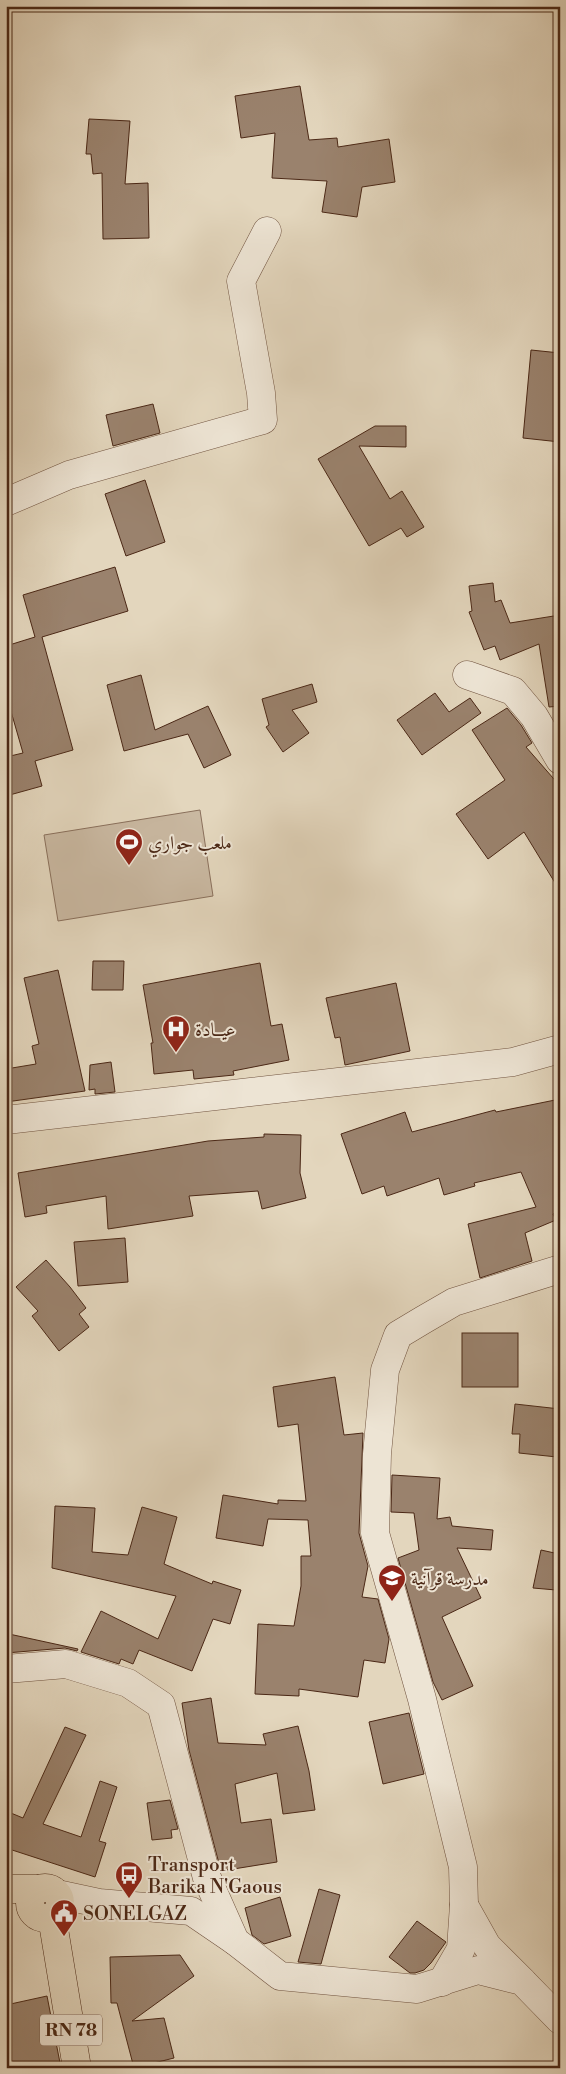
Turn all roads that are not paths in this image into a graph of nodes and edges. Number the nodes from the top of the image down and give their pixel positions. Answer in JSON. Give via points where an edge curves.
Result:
{"nodes":[{"id":1,"x":267,"y":231,"type":"dead end"},
{"id":2,"x":6,"y":502,"type":"edge"},
{"id":3,"x":467,"y":675,"type":"dead end"},
{"id":4,"x":560,"y":760,"type":"edge"},
{"id":5,"x":560,"y":1049,"type":"edge"},
{"id":6,"x":6,"y":1120,"type":"edge"},
{"id":7,"x":560,"y":1268,"type":"edge"},
{"id":8,"x":6,"y":1669,"type":"edge"},
{"id":9,"x":207,"y":1878,"type":"junction"},
{"id":10,"x":6,"y":1890,"type":"edge"},
{"id":11,"x":46,"y":1905,"type":"junction"},
{"id":12,"x":464,"y":1905,"type":"junction"},
{"id":13,"x":191,"y":1911,"type":"junction"},
{"id":14,"x":235,"y":1941,"type":"junction"},
{"id":15,"x":522,"y":1981,"type":"junction"},
{"id":16,"x":442,"y":1982,"type":"junction"},
{"id":17,"x":560,"y":2020,"type":"edge"},
{"id":18,"x":77,"y":2068,"type":"edge"}],
"edges":[{"from":1,"to":2,"type":"street","via":[[241,281],[263,420],[70,475]]},
{"from":3,"to":4,"type":"street","via":[[513,691],[534,716]]},
{"from":5,"to":6,"type":"street","via":[[513,1062]]},
{"from":7,"to":12,"type":"street","via":[[454,1302],[398,1335],[384,1370],[375,1533],[422,1698],[463,1868]]},
{"from":8,"to":9,"type":"street","via":[[66,1664],[128,1683],[160,1705]]},
{"from":9,"to":13,"type":"street"},
{"from":9,"to":14,"type":"street"},
{"from":10,"to":11,"type":"main road"},
{"from":11,"to":13,"type":"street","via":[[99,1903]]},
{"from":11,"to":18,"type":"main road","number":"RN 78"},
{"from":12,"to":15,"type":"street","via":[[487,1946]]},
{"from":12,"to":16,"type":"street","via":[[461,1949]]},
{"from":13,"to":14,"type":"street"},
{"from":14,"to":16,"type":"street","via":[[280,1976],[417,1989]]},
{"from":15,"to":16,"type":"street","via":[[478,1970]]},
{"from":15,"to":17,"type":"street"}]}
